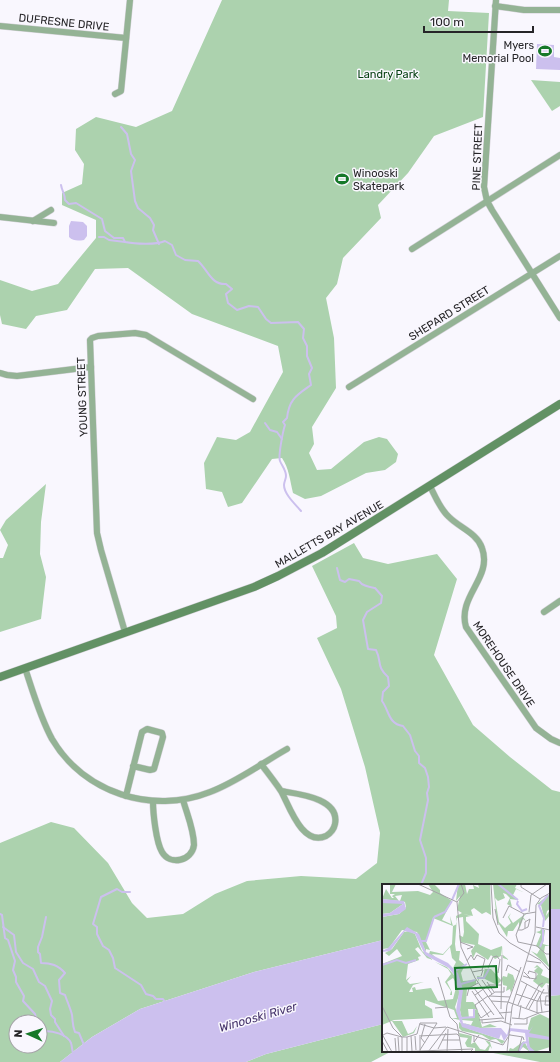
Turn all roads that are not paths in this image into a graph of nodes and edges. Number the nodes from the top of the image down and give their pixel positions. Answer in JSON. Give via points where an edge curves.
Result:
{"nodes":[{"id":1,"x":130,"y":0,"type":"edge"},
{"id":2,"x":496,"y":3,"type":"edge"},
{"id":3,"x":560,"y":10,"type":"edge"},
{"id":4,"x":0,"y":26,"type":"edge"},
{"id":5,"x":126,"y":38,"type":"junction"},
{"id":6,"x":115,"y":94,"type":"dead end"},
{"id":7,"x":560,"y":155,"type":"edge"},
{"id":8,"x":487,"y":201,"type":"junction"},
{"id":9,"x":51,"y":210,"type":"dead end"},
{"id":10,"x":0,"y":217,"type":"edge"},
{"id":11,"x":33,"y":221,"type":"junction"},
{"id":12,"x":54,"y":223,"type":"dead end"},
{"id":13,"x":412,"y":248,"type":"dead end"},
{"id":14,"x":560,"y":256,"type":"edge"},
{"id":15,"x":533,"y":273,"type":"junction"},
{"id":16,"x":560,"y":318,"type":"edge"},
{"id":17,"x":91,"y":367,"type":"junction"},
{"id":18,"x":0,"y":373,"type":"edge"},
{"id":19,"x":349,"y":387,"type":"dead end"},
{"id":20,"x":253,"y":399,"type":"dead end"},
{"id":21,"x":560,"y":404,"type":"edge"},
{"id":22,"x":430,"y":486,"type":"junction"},
{"id":23,"x":560,"y":601,"type":"edge"},
{"id":24,"x":544,"y":612,"type":"dead end"},
{"id":25,"x":124,"y":632,"type":"junction"},
{"id":26,"x":25,"y":668,"type":"junction"},
{"id":27,"x":0,"y":678,"type":"edge"},
{"id":28,"x":560,"y":743,"type":"edge"},
{"id":29,"x":287,"y":749,"type":"dead end"},
{"id":30,"x":261,"y":764,"type":"junction"},
{"id":31,"x":133,"y":766,"type":"junction"},
{"id":32,"x":281,"y":792,"type":"junction"},
{"id":33,"x":126,"y":796,"type":"junction"},
{"id":34,"x":183,"y":800,"type":"junction"},
{"id":35,"x":153,"y":801,"type":"junction"}],
"edges":[{"from":1,"to":5,"type":"street"},
{"from":2,"to":3,"type":"street","via":[[524,10]]},
{"from":2,"to":8,"type":"street","name":"PINE STREET","via":[[484,186]]},
{"from":4,"to":5,"type":"street","name":"DUFRESNE DRIVE"},
{"from":5,"to":6,"type":"street","via":[[121,91]]},
{"from":7,"to":8,"type":"street"},
{"from":8,"to":13,"type":"street"},
{"from":8,"to":15,"type":"street","name":"PINE STREET"},
{"from":9,"to":11,"type":"street"},
{"from":10,"to":11,"type":"street"},
{"from":11,"to":12,"type":"street"},
{"from":14,"to":15,"type":"street","name":"SHEPARD STREET"},
{"from":15,"to":16,"type":"street","name":"PINE STREET"},
{"from":15,"to":19,"type":"street","name":"SHEPARD STREET"},
{"from":17,"to":18,"type":"street","via":[[17,376]]},
{"from":17,"to":20,"type":"street","name":"YOUNG STREET","via":[[92,338],[141,334],[153,338]]},
{"from":17,"to":25,"type":"street","name":"YOUNG STREET","via":[[97,533]]},
{"from":21,"to":22,"type":"street","name":"MALLETTS BAY AVENUE"},
{"from":22,"to":25,"type":"street","name":"MALLETTS BAY AVENUE","via":[[322,553],[278,576]]},
{"from":22,"to":28,"type":"street","name":"MOREHOUSE DRIVE","via":[[448,516],[476,537],[484,552],[482,572],[464,610],[466,627],[533,724],[543,734]]},
{"from":23,"to":24,"type":"street"},
{"from":25,"to":26,"type":"street","name":"MALLETTS BAY AVENUE"},
{"from":26,"to":27,"type":"street","name":"MALLETTS BAY AVENUE"},
{"from":26,"to":33,"type":"street","via":[[46,726],[60,750],[89,778],[107,789]]},
{"from":29,"to":30,"type":"street"},
{"from":30,"to":32,"type":"street"},
{"from":30,"to":34,"type":"street","via":[[216,790]]},
{"from":31,"to":31,"type":"street","via":[[143,730],[162,733],[154,769]]},
{"from":31,"to":33,"type":"street"},
{"from":32,"to":32,"type":"street","via":[[305,795],[326,804],[335,817],[335,825],[331,832],[317,837],[304,831],[295,820]]},
{"from":33,"to":35,"type":"street"},
{"from":34,"to":35,"type":"street"},
{"from":34,"to":35,"type":"street","via":[[194,844],[188,856],[176,860],[167,858],[161,850]]}]}
